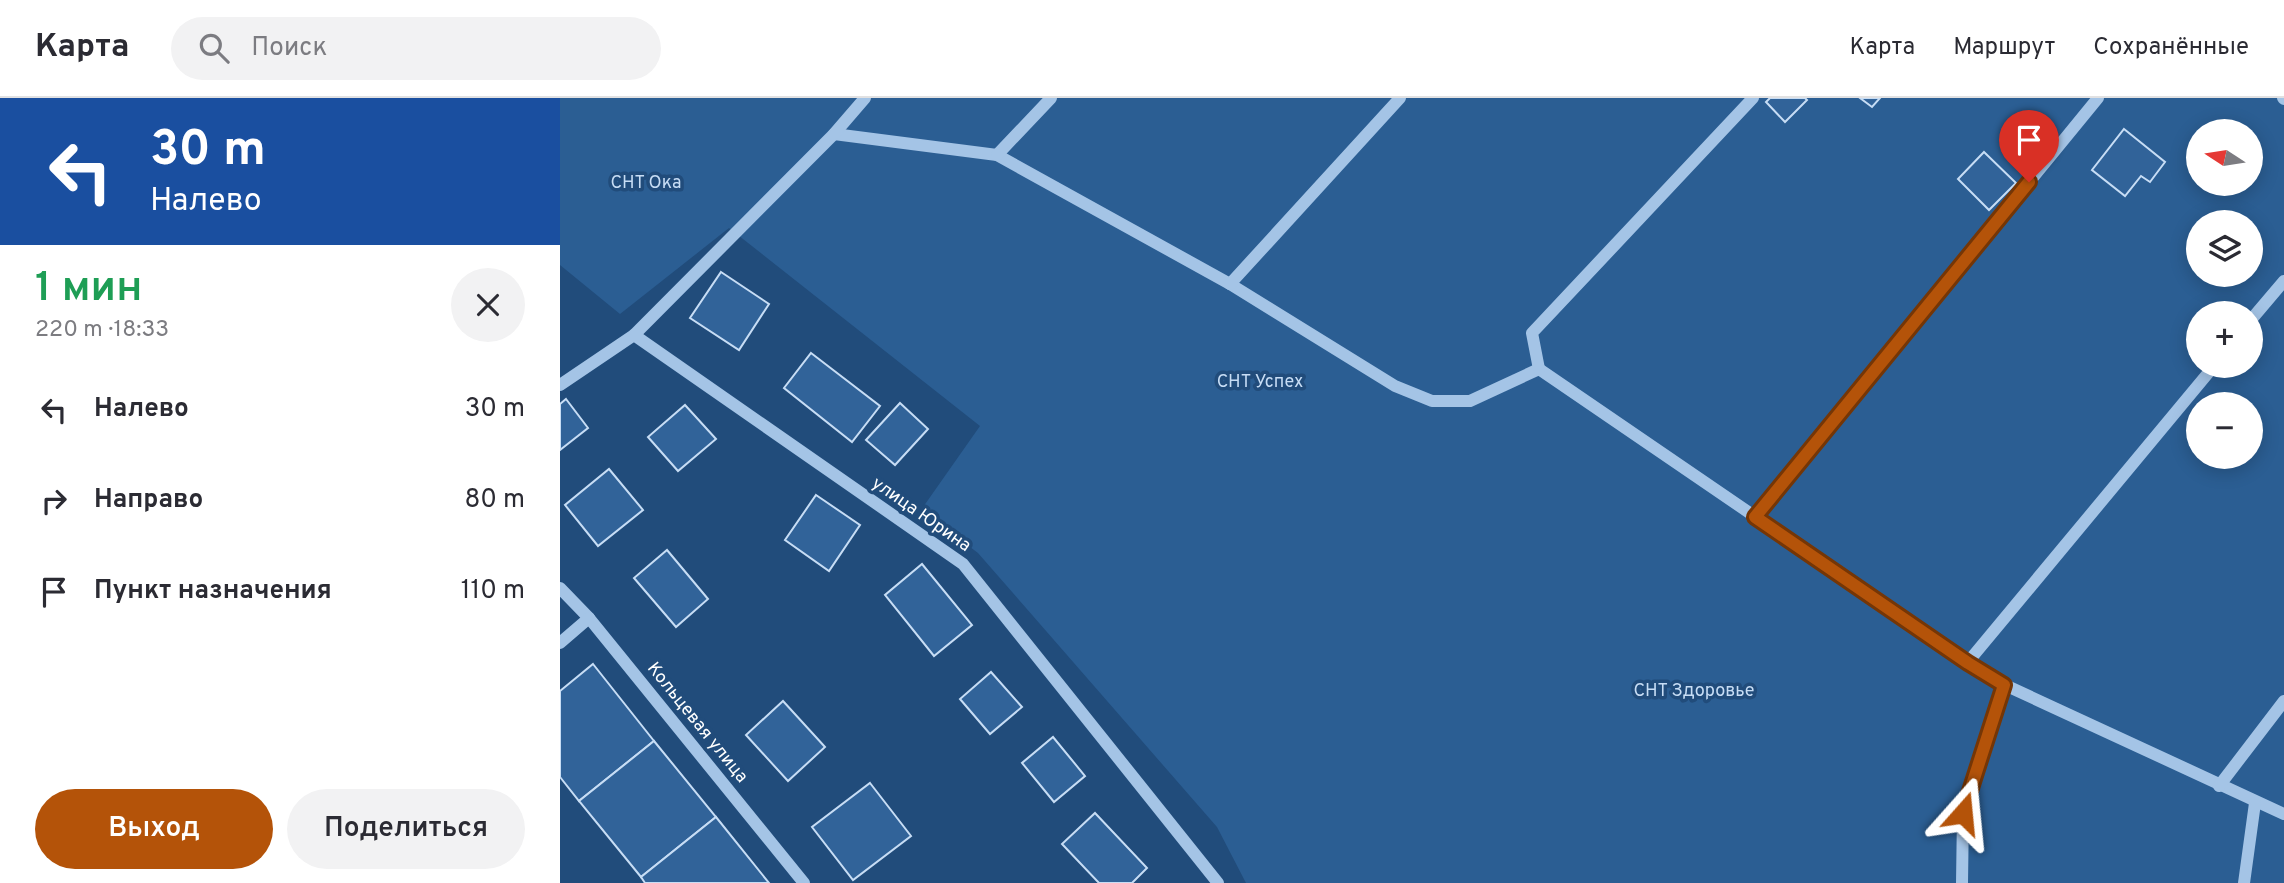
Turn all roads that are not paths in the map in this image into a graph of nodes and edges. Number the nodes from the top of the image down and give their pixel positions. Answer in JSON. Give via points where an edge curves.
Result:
{"nodes":[{"id":1,"x":865,"y":98,"type":"edge"},
{"id":2,"x":1051,"y":98,"type":"edge"},
{"id":3,"x":1400,"y":98,"type":"edge"},
{"id":4,"x":1753,"y":98,"type":"edge"},
{"id":5,"x":2098,"y":98,"type":"edge"},
{"id":6,"x":834,"y":134,"type":"junction"},
{"id":7,"x":997,"y":155,"type":"junction"},
{"id":8,"x":2284,"y":281,"type":"edge"},
{"id":9,"x":1230,"y":284,"type":"junction"},
{"id":10,"x":2263,"y":306,"type":"edge"},
{"id":11,"x":634,"y":335,"type":"junction"},
{"id":12,"x":1539,"y":369,"type":"junction"},
{"id":13,"x":2204,"y":378,"type":"edge"},
{"id":14,"x":560,"y":385,"type":"edge"},
{"id":15,"x":1755,"y":517,"type":"junction"},
{"id":16,"x":560,"y":588,"type":"edge"},
{"id":17,"x":589,"y":618,"type":"junction"},
{"id":18,"x":560,"y":643,"type":"edge"},
{"id":19,"x":1968,"y":663,"type":"junction"},
{"id":20,"x":2004,"y":685,"type":"junction"},
{"id":21,"x":2284,"y":701,"type":"edge"},
{"id":22,"x":2219,"y":786,"type":"junction"},
{"id":23,"x":2255,"y":803,"type":"junction"},
{"id":24,"x":2284,"y":814,"type":"edge"},
{"id":25,"x":804,"y":883,"type":"edge"},
{"id":26,"x":1218,"y":883,"type":"edge"},
{"id":27,"x":1962,"y":883,"type":"edge"},
{"id":28,"x":2244,"y":883,"type":"edge"}],
"edges":[{"from":1,"to":6,"type":"street"},
{"from":2,"to":7,"type":"street"},
{"from":3,"to":9,"type":"street"},
{"from":4,"to":12,"type":"street","via":[[1532,333]]},
{"from":5,"to":15,"type":"street"},
{"from":6,"to":7,"type":"street"},
{"from":6,"to":11,"type":"street"},
{"from":7,"to":9,"type":"street"},
{"from":8,"to":10,"type":"street"},
{"from":9,"to":12,"type":"street","via":[[1395,386],[1432,401],[1470,401]]},
{"from":11,"to":14,"type":"street"},
{"from":11,"to":26,"type":"street","name":"улица Юрина","via":[[963,564]]},
{"from":12,"to":15,"type":"street"},
{"from":13,"to":19,"type":"street"},
{"from":15,"to":19,"type":"street"},
{"from":16,"to":17,"type":"street","name":"Кольцевая улица"},
{"from":17,"to":18,"type":"street"},
{"from":17,"to":25,"type":"street","name":"Кольцевая улица"},
{"from":19,"to":20,"type":"street"},
{"from":20,"to":22,"type":"street"},
{"from":20,"to":27,"type":"street","via":[[1963,813]]},
{"from":21,"to":22,"type":"street"},
{"from":22,"to":23,"type":"street"},
{"from":23,"to":24,"type":"street"},
{"from":23,"to":28,"type":"street"}]}
